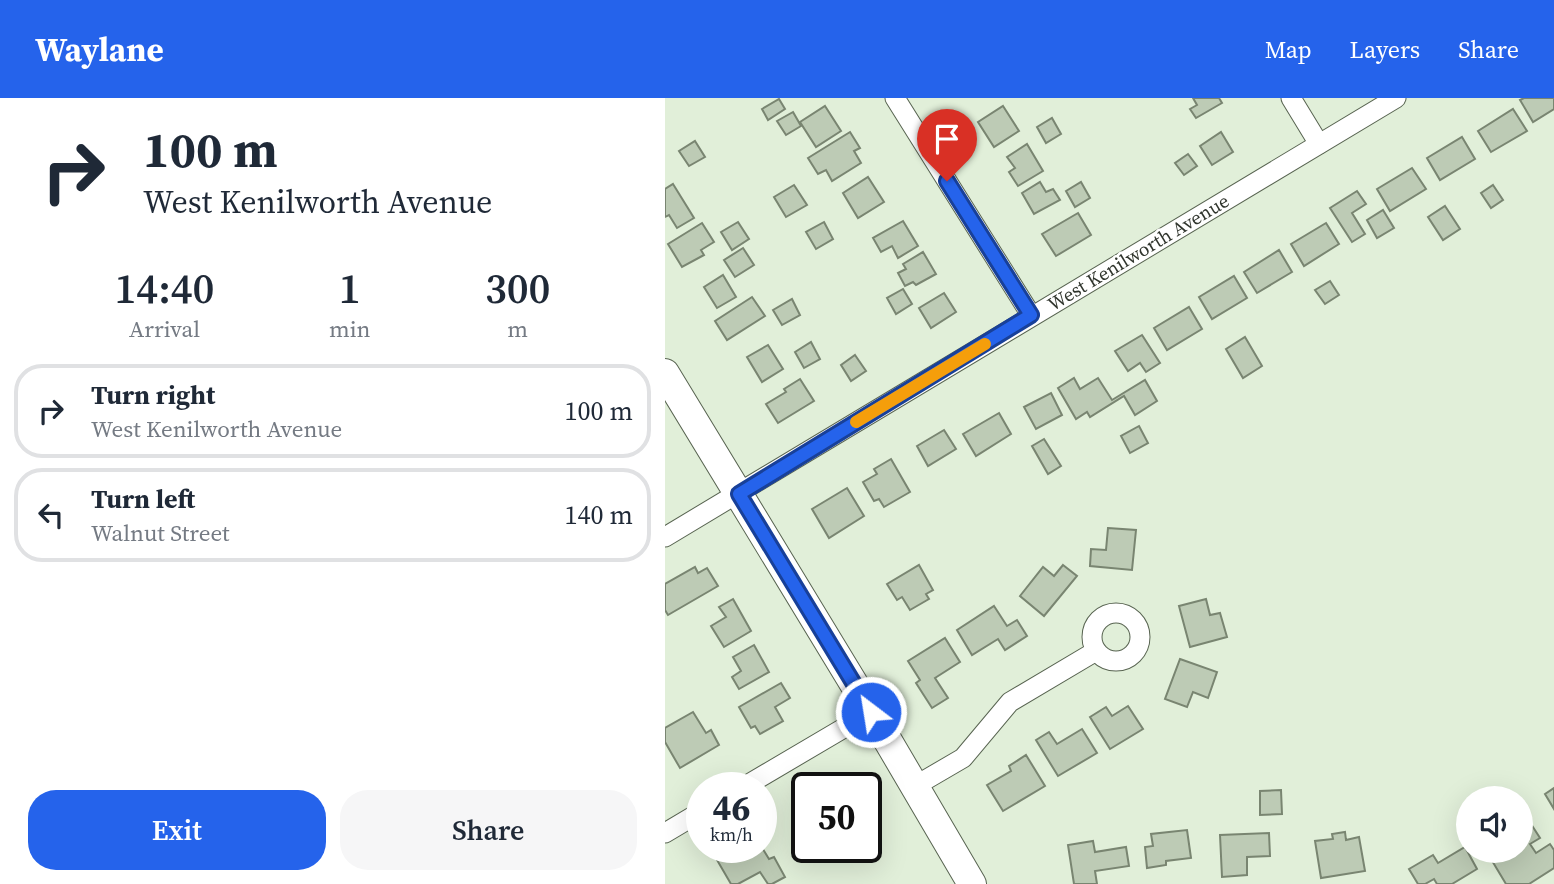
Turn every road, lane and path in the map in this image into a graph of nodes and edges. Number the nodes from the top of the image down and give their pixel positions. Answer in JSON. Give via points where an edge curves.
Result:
{"nodes":[{"id":1,"x":895,"y":98,"type":"edge"},
{"id":2,"x":1291,"y":98,"type":"edge"},
{"id":3,"x":1396,"y":98,"type":"edge"},
{"id":4,"x":1319,"y":144,"type":"junction"},
{"id":5,"x":1031,"y":315,"type":"junction"},
{"id":6,"x":665,"y":373,"type":"edge"},
{"id":7,"x":739,"y":494,"type":"junction"},
{"id":8,"x":665,"y":537,"type":"edge"},
{"id":9,"x":1095,"y":650,"type":"dead end"},
{"id":10,"x":871,"y":712,"type":"junction"},
{"id":11,"x":769,"y":772,"type":"edge"},
{"id":12,"x":915,"y":786,"type":"junction"},
{"id":13,"x":686,"y":821,"type":"edge"},
{"id":14,"x":665,"y":833,"type":"edge"},
{"id":15,"x":972,"y":884,"type":"edge"}],
"edges":[{"from":1,"to":5,"type":"street"},
{"from":2,"to":4,"type":"street"},
{"from":3,"to":4,"type":"street","name":"West Kenilworth Avenue"},
{"from":4,"to":5,"type":"street","name":"West Kenilworth Avenue"},
{"from":5,"to":7,"type":"street","name":"West Kenilworth Avenue"},
{"from":6,"to":7,"type":"main road"},
{"from":7,"to":8,"type":"street","name":"West Kenilworth Avenue"},
{"from":7,"to":10,"type":"main road"},
{"from":9,"to":12,"type":"street","via":[[1010,702],[963,758]]},
{"from":10,"to":11,"type":"street"},
{"from":10,"to":12,"type":"main road"},
{"from":12,"to":15,"type":"main road"},
{"from":13,"to":14,"type":"street"}]}
